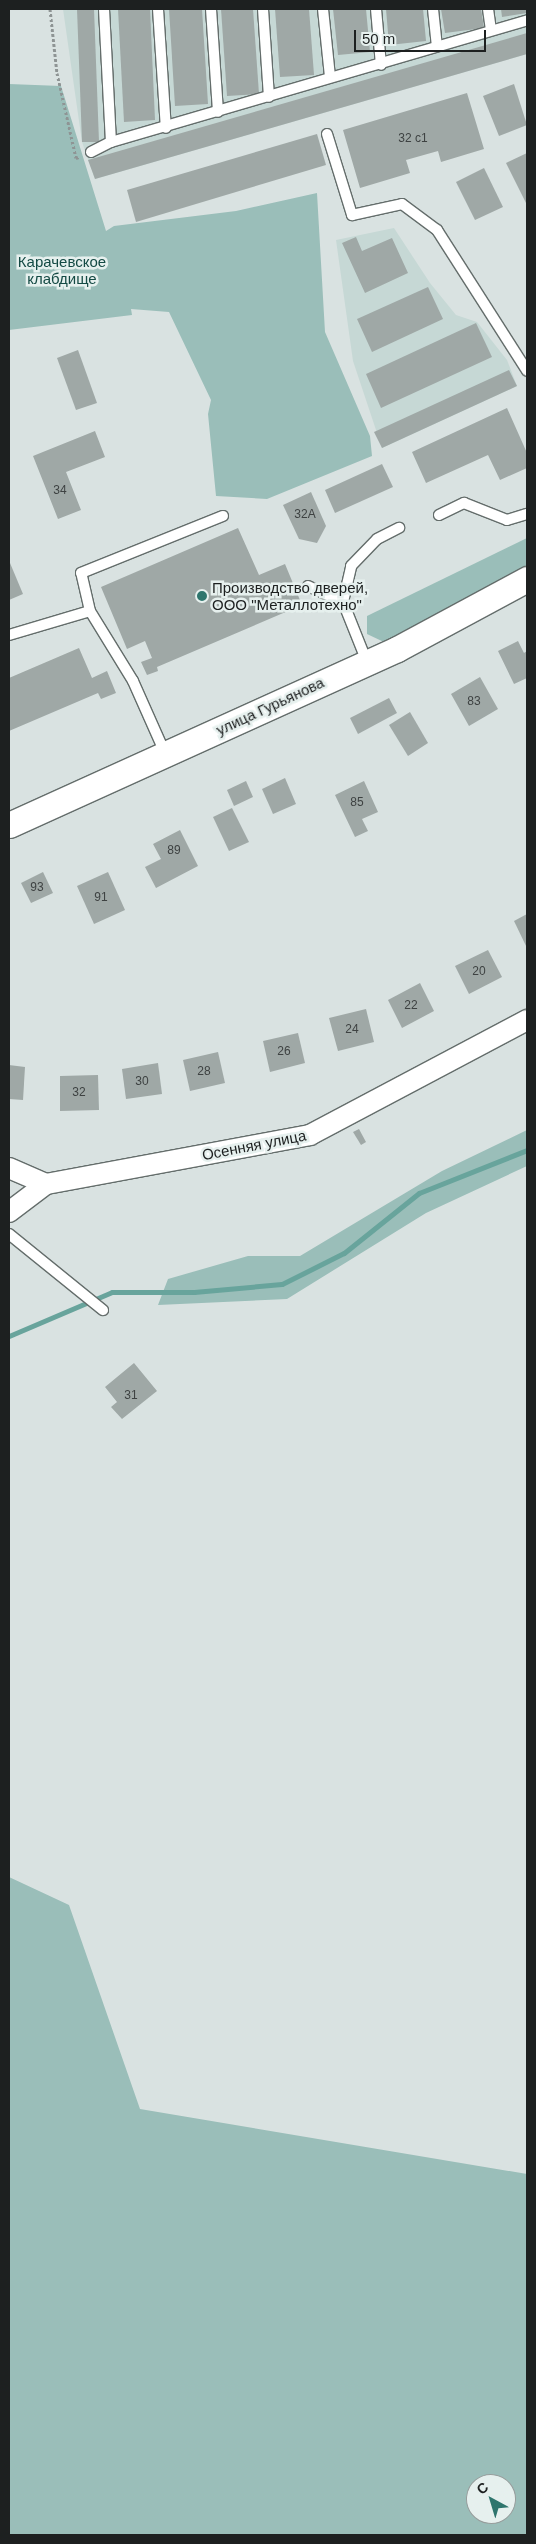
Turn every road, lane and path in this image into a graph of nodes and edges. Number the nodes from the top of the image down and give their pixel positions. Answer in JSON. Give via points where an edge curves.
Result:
{"nodes":[{"id":1,"x":50,"y":9,"type":"edge"},
{"id":2,"x":104,"y":9,"type":"edge"},
{"id":3,"x":158,"y":9,"type":"edge"},
{"id":4,"x":211,"y":9,"type":"edge"},
{"id":5,"x":263,"y":9,"type":"edge"},
{"id":6,"x":323,"y":9,"type":"edge"},
{"id":7,"x":376,"y":9,"type":"edge"},
{"id":8,"x":433,"y":9,"type":"edge"},
{"id":9,"x":488,"y":9,"type":"edge"},
{"id":10,"x":527,"y":20,"type":"edge"},
{"id":11,"x":492,"y":30,"type":"junction"},
{"id":12,"x":437,"y":46,"type":"junction"},
{"id":13,"x":381,"y":64,"type":"junction"},
{"id":14,"x":330,"y":77,"type":"junction"},
{"id":15,"x":270,"y":97,"type":"junction"},
{"id":16,"x":218,"y":112,"type":"junction"},
{"id":17,"x":166,"y":128,"type":"junction"},
{"id":18,"x":327,"y":134,"type":"dead end"},
{"id":19,"x":111,"y":142,"type":"junction"},
{"id":20,"x":91,"y":152,"type":"joint"},
{"id":21,"x":527,"y":371,"type":"edge"},
{"id":22,"x":527,"y":514,"type":"edge"},
{"id":23,"x":439,"y":515,"type":"dead end"},
{"id":24,"x":223,"y":516,"type":"dead end"},
{"id":25,"x":399,"y":528,"type":"dead end"},
{"id":26,"x":527,"y":579,"type":"edge"},
{"id":27,"x":308,"y":586,"type":"dead end"},
{"id":28,"x":343,"y":602,"type":"junction"},
{"id":29,"x":90,"y":611,"type":"junction"},
{"id":30,"x":9,"y":635,"type":"edge"},
{"id":31,"x":367,"y":662,"type":"junction"},
{"id":32,"x":165,"y":754,"type":"junction"},
{"id":33,"x":9,"y":825,"type":"edge"},
{"id":34,"x":527,"y":1020,"type":"edge"},
{"id":35,"x":9,"y":1168,"type":"edge"},
{"id":36,"x":46,"y":1184,"type":"junction"},
{"id":37,"x":9,"y":1212,"type":"edge"},
{"id":38,"x":9,"y":1234,"type":"edge"},
{"id":39,"x":103,"y":1310,"type":"dead end"}],
"edges":[{"from":1,"to":20,"type":"path","via":[[57,73],[76,158]]},
{"from":2,"to":19,"type":"lane"},
{"from":3,"to":17,"type":"lane"},
{"from":4,"to":16,"type":"lane"},
{"from":5,"to":15,"type":"lane"},
{"from":6,"to":14,"type":"lane"},
{"from":7,"to":13,"type":"lane"},
{"from":8,"to":12,"type":"lane"},
{"from":9,"to":11,"type":"lane"},
{"from":10,"to":11,"type":"lane"},
{"from":11,"to":12,"type":"lane"},
{"from":12,"to":13,"type":"lane"},
{"from":13,"to":14,"type":"lane"},
{"from":14,"to":15,"type":"lane"},
{"from":15,"to":16,"type":"lane"},
{"from":16,"to":17,"type":"lane"},
{"from":17,"to":19,"type":"lane"},
{"from":18,"to":21,"type":"lane","via":[[352,215],[402,204],[437,230]]},
{"from":19,"to":20,"type":"lane"},
{"from":22,"to":23,"type":"lane","via":[[507,520],[464,503]]},
{"from":24,"to":29,"type":"lane","via":[[81,573]]},
{"from":25,"to":28,"type":"lane","via":[[377,539],[351,566]]},
{"from":26,"to":31,"type":"street","name":"улица Гурьянова"},
{"from":27,"to":28,"type":"lane"},
{"from":28,"to":31,"type":"lane"},
{"from":29,"to":30,"type":"lane"},
{"from":29,"to":32,"type":"lane","via":[[133,681]]},
{"from":31,"to":32,"type":"street","name":"улица Гурьянова"},
{"from":32,"to":33,"type":"street","name":"улица Гурьянова"},
{"from":34,"to":36,"type":"street","name":"Осенняя улица","via":[[310,1135]]},
{"from":35,"to":36,"type":"street"},
{"from":36,"to":37,"type":"street","name":"Осенняя улица"},
{"from":38,"to":39,"type":"lane"}]}
